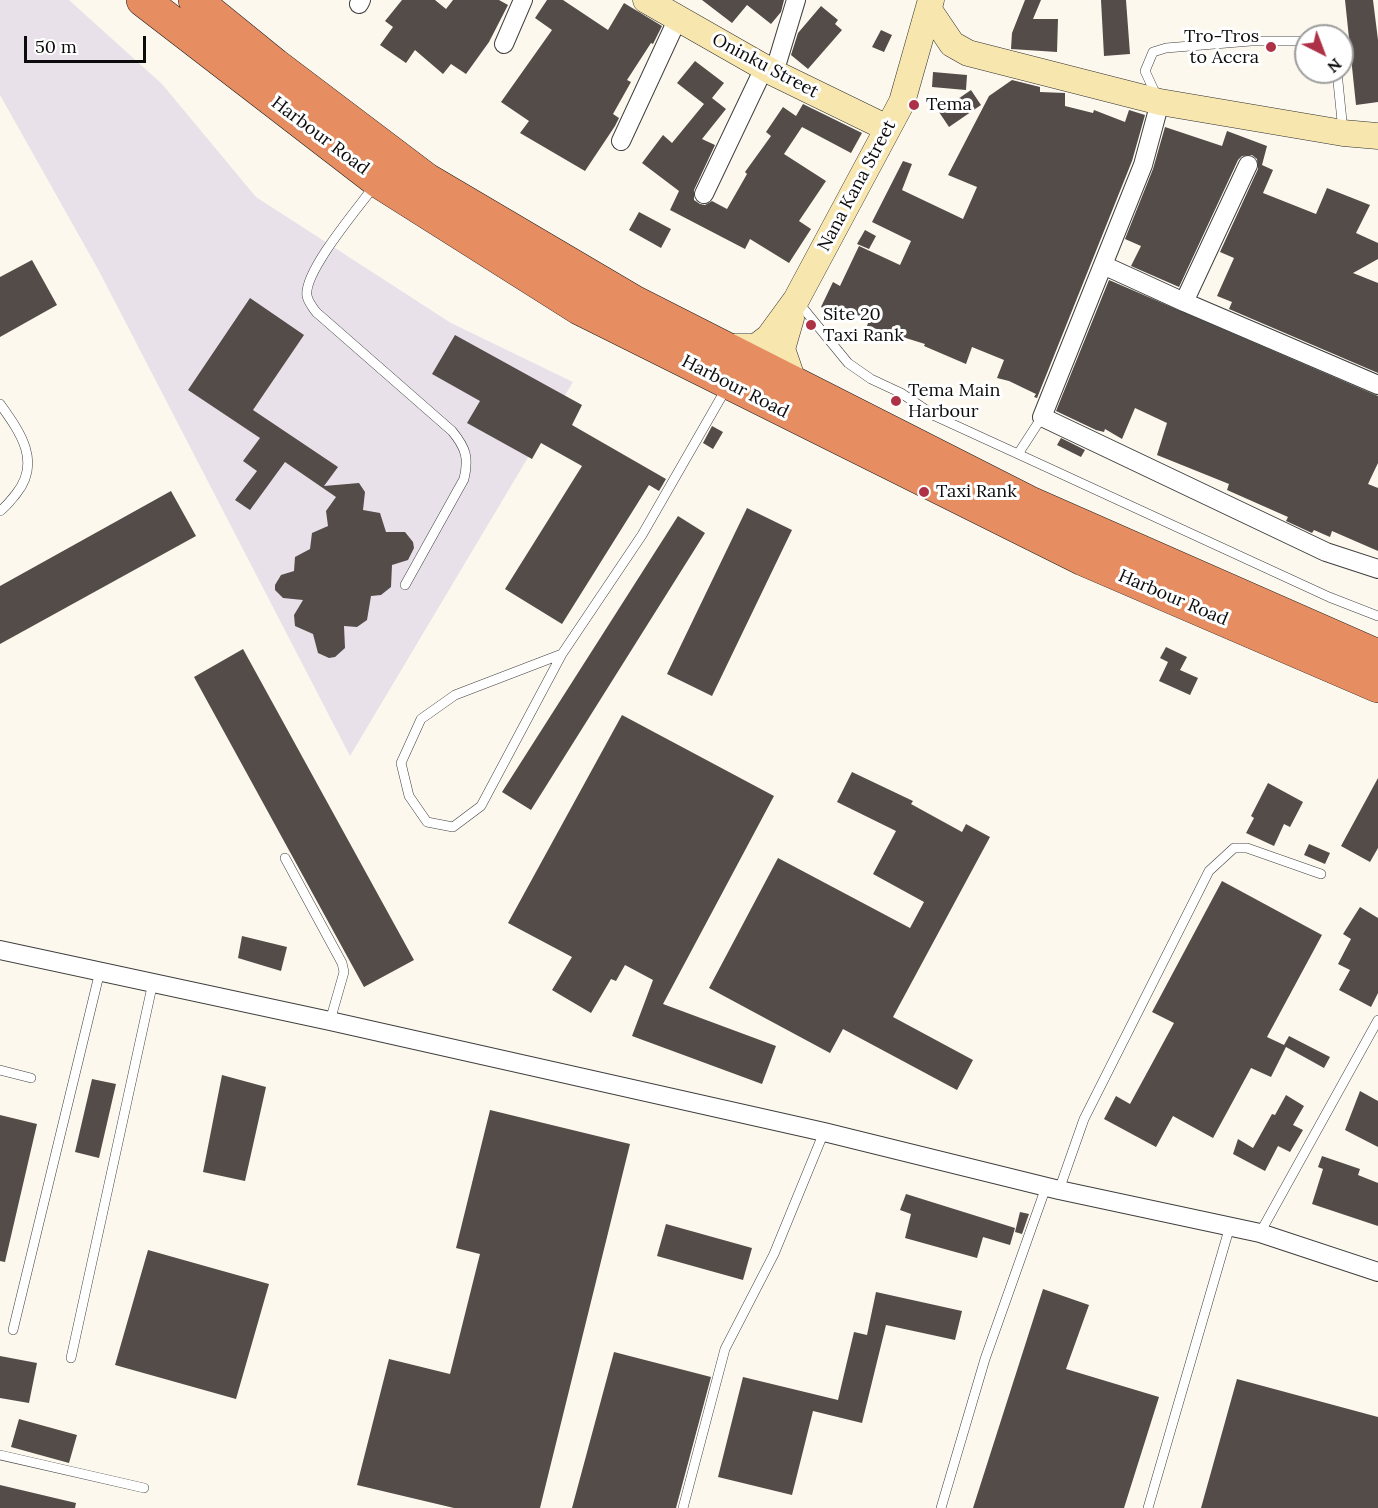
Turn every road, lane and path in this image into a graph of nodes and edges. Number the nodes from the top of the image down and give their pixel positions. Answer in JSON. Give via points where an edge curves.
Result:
{"nodes":[{"id":1,"x":143,"y":0,"type":"edge"},
{"id":2,"x":195,"y":0,"type":"edge"},
{"id":3,"x":523,"y":0,"type":"edge"},
{"id":4,"x":796,"y":0,"type":"edge"},
{"id":5,"x":930,"y":5,"type":"edge"},
{"id":6,"x":663,"y":7,"type":"edge"},
{"id":7,"x":1294,"y":41,"type":"edge"},
{"id":8,"x":504,"y":44,"type":"dead end"},
{"id":9,"x":968,"y":53,"type":"junction"},
{"id":10,"x":913,"y":64,"type":"junction"},
{"id":11,"x":769,"y":70,"type":"junction"},
{"id":12,"x":1338,"y":84,"type":"edge"},
{"id":13,"x":1160,"y":102,"type":"junction"},
{"id":14,"x":887,"y":128,"type":"junction"},
{"id":15,"x":1343,"y":133,"type":"junction"},
{"id":16,"x":1378,"y":136,"type":"edge"},
{"id":17,"x":621,"y":141,"type":"dead end"},
{"id":18,"x":1248,"y":165,"type":"dead end"},
{"id":19,"x":378,"y":181,"type":"junction"},
{"id":20,"x":704,"y":194,"type":"dead end"},
{"id":21,"x":1103,"y":265,"type":"junction"},
{"id":22,"x":796,"y":300,"type":"junction"},
{"id":23,"x":1184,"y":302,"type":"junction"},
{"id":24,"x":722,"y":347,"type":"junction"},
{"id":25,"x":729,"y":383,"type":"junction"},
{"id":26,"x":794,"y":384,"type":"junction"},
{"id":27,"x":1378,"y":385,"type":"edge"},
{"id":28,"x":0,"y":405,"type":"edge"},
{"id":29,"x":1042,"y":417,"type":"junction"},
{"id":30,"x":1018,"y":454,"type":"junction"},
{"id":31,"x":0,"y":511,"type":"edge"},
{"id":32,"x":1378,"y":569,"type":"edge"},
{"id":33,"x":405,"y":585,"type":"dead end"},
{"id":34,"x":1378,"y":616,"type":"edge"},
{"id":35,"x":562,"y":654,"type":"junction"},
{"id":36,"x":1378,"y":656,"type":"edge"},
{"id":37,"x":1378,"y":686,"type":"edge"},
{"id":38,"x":285,"y":858,"type":"dead end"},
{"id":39,"x":1321,"y":874,"type":"dead end"},
{"id":40,"x":0,"y":950,"type":"edge"},
{"id":41,"x":100,"y":971,"type":"junction"},
{"id":42,"x":153,"y":982,"type":"junction"},
{"id":43,"x":330,"y":1020,"type":"junction"},
{"id":44,"x":1378,"y":1020,"type":"edge"},
{"id":45,"x":0,"y":1070,"type":"edge"},
{"id":46,"x":31,"y":1078,"type":"dead end"},
{"id":47,"x":824,"y":1132,"type":"junction"},
{"id":48,"x":1052,"y":1188,"type":"junction"},
{"id":49,"x":1230,"y":1226,"type":"junction"},
{"id":50,"x":1260,"y":1233,"type":"junction"},
{"id":51,"x":1378,"y":1272,"type":"edge"},
{"id":52,"x":14,"y":1330,"type":"dead end"},
{"id":53,"x":71,"y":1358,"type":"dead end"},
{"id":54,"x":0,"y":1455,"type":"edge"},
{"id":55,"x":144,"y":1488,"type":"dead end"},
{"id":56,"x":683,"y":1508,"type":"edge"},
{"id":57,"x":941,"y":1508,"type":"edge"},
{"id":58,"x":1148,"y":1508,"type":"edge"}],
"edges":[{"from":1,"to":19,"type":"highway","name":"Harbour Road"},
{"from":2,"to":24,"type":"highway","name":"Harbour Road","via":[[427,180],[634,302]]},
{"from":3,"to":8,"type":"street"},
{"from":4,"to":11,"type":"street"},
{"from":5,"to":9,"type":"street","via":[[952,44]]},
{"from":5,"to":10,"type":"street","name":"Nana Kana Street"},
{"from":6,"to":11,"type":"street","name":"Oninku Street"},
{"from":6,"to":17,"type":"street"},
{"from":7,"to":13,"type":"lane","via":[[1251,41],[1153,52],[1145,71]]},
{"from":9,"to":10,"type":"street","via":[[941,55]]},
{"from":9,"to":13,"type":"street"},
{"from":10,"to":14,"type":"street","name":"Nana Kana Street","via":[[902,102]]},
{"from":11,"to":14,"type":"street","name":"Oninku Street"},
{"from":11,"to":20,"type":"street"},
{"from":12,"to":15,"type":"lane"},
{"from":13,"to":15,"type":"street"},
{"from":13,"to":21,"type":"street","via":[[1143,165]]},
{"from":14,"to":22,"type":"street","name":"Nana Kana Street"},
{"from":15,"to":16,"type":"street"},
{"from":18,"to":23,"type":"street"},
{"from":19,"to":25,"type":"highway","name":"Harbour Road","via":[[579,308]]},
{"from":19,"to":33,"type":"lane","via":[[321,256],[309,278],[307,296],[316,312],[452,431],[464,446],[468,460],[464,479]]},
{"from":21,"to":23,"type":"street"},
{"from":21,"to":29,"type":"street"},
{"from":22,"to":24,"type":"street","via":[[769,338],[756,347]]},
{"from":22,"to":26,"type":"street","via":[[782,349]]},
{"from":22,"to":30,"type":"lane","via":[[848,363],[871,379],[935,416]]},
{"from":23,"to":27,"type":"street"},
{"from":24,"to":26,"type":"highway","name":"Harbour Road"},
{"from":25,"to":35,"type":"lane","via":[[642,535]]},
{"from":25,"to":37,"type":"highway","name":"Harbour Road","via":[[1083,560]]},
{"from":26,"to":36,"type":"highway","name":"Harbour Road","via":[[1028,502]]},
{"from":28,"to":31,"type":"lane","via":[[21,433],[28,459],[26,482]]},
{"from":29,"to":30,"type":"lane"},
{"from":29,"to":32,"type":"street","via":[[1326,552]]},
{"from":30,"to":34,"type":"lane"},
{"from":35,"to":35,"type":"lane","via":[[481,806],[453,827],[427,822],[409,796],[401,763],[421,719],[455,695]]},
{"from":38,"to":43,"type":"lane","via":[[342,963],[344,972]]},
{"from":39,"to":48,"type":"lane","via":[[1247,848],[1234,848],[1209,871]]},
{"from":40,"to":41,"type":"street"},
{"from":41,"to":42,"type":"street"},
{"from":41,"to":52,"type":"lane"},
{"from":42,"to":43,"type":"street"},
{"from":42,"to":53,"type":"lane"},
{"from":43,"to":47,"type":"street"},
{"from":44,"to":50,"type":"lane"},
{"from":45,"to":46,"type":"lane"},
{"from":47,"to":48,"type":"street"},
{"from":47,"to":56,"type":"lane","via":[[774,1254],[725,1349]]},
{"from":48,"to":49,"type":"street"},
{"from":48,"to":57,"type":"lane","via":[[985,1359]]},
{"from":49,"to":50,"type":"street"},
{"from":49,"to":58,"type":"lane"},
{"from":50,"to":51,"type":"street"},
{"from":54,"to":55,"type":"lane"}]}
